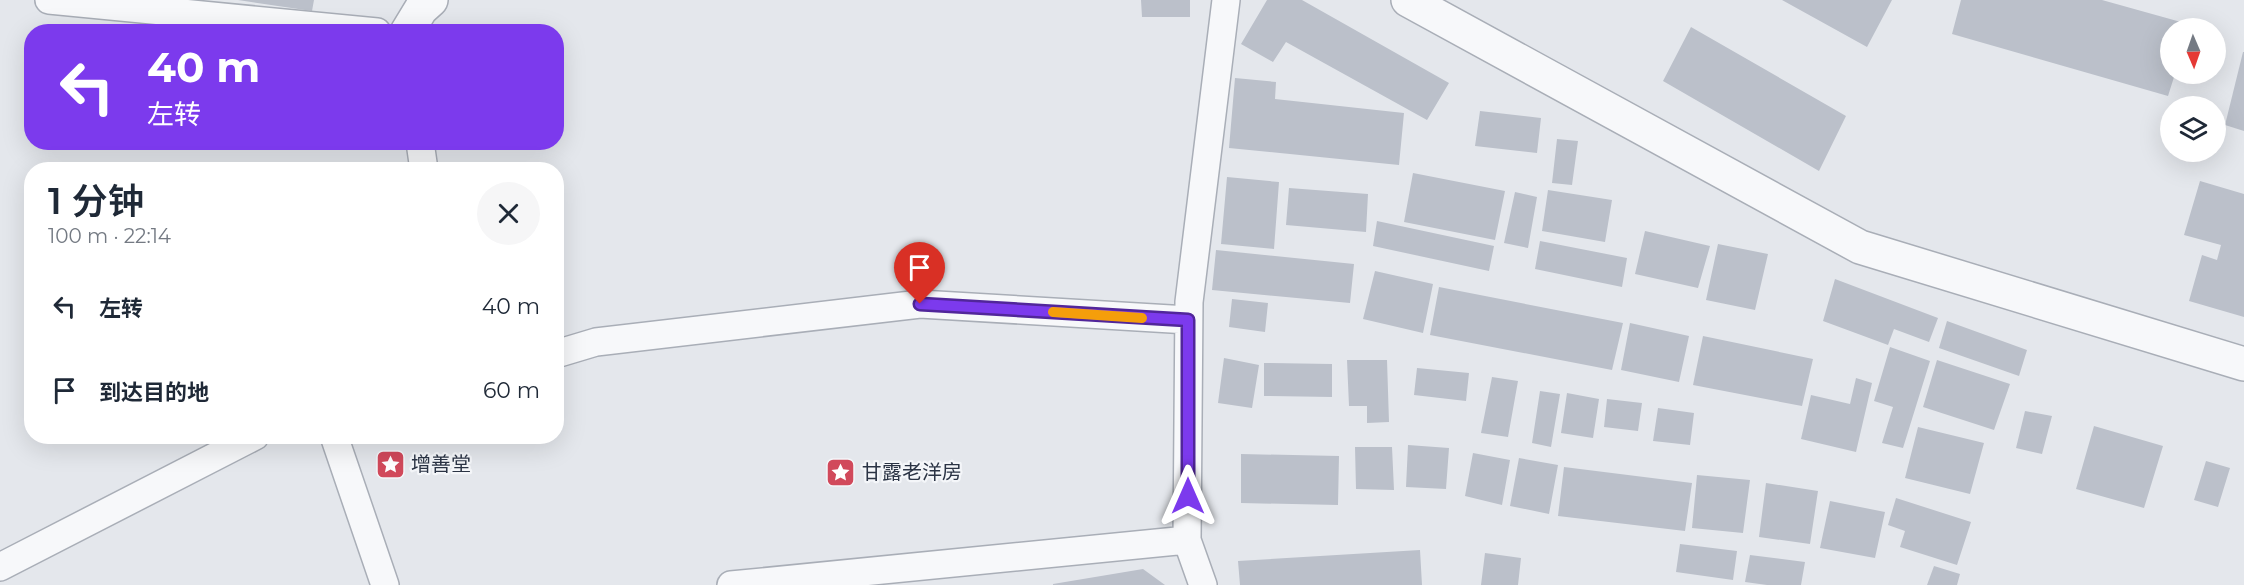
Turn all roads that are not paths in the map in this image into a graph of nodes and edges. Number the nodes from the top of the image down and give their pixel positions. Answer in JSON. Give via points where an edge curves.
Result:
{"nodes":[{"id":1,"x":49,"y":0,"type":"edge"},
{"id":2,"x":431,"y":0,"type":"edge"},
{"id":3,"x":1226,"y":0,"type":"edge"},
{"id":4,"x":1408,"y":0,"type":"edge"},
{"id":5,"x":295,"y":24,"type":"edge"},
{"id":6,"x":412,"y":24,"type":"edge"},
{"id":7,"x":1188,"y":320,"type":"junction"},
{"id":8,"x":564,"y":352,"type":"edge"},
{"id":9,"x":2244,"y":364,"type":"edge"},
{"id":10,"x":239,"y":444,"type":"edge"},
{"id":11,"x":337,"y":444,"type":"edge"},
{"id":12,"x":1187,"y":540,"type":"junction"},
{"id":13,"x":0,"y":567,"type":"edge"},
{"id":14,"x":385,"y":585,"type":"edge"},
{"id":15,"x":731,"y":585,"type":"edge"},
{"id":16,"x":1203,"y":585,"type":"edge"}],
"edges":[{"from":1,"to":5,"type":"street"},
{"from":2,"to":6,"type":"street"},
{"from":3,"to":7,"type":"street"},
{"from":4,"to":9,"type":"street","via":[[1860,247]]},
{"from":7,"to":8,"type":"street","via":[[920,304],[596,342]]},
{"from":7,"to":12,"type":"street"},
{"from":10,"to":13,"type":"street"},
{"from":11,"to":14,"type":"street"},
{"from":12,"to":15,"type":"street"},
{"from":12,"to":16,"type":"street"}]}
